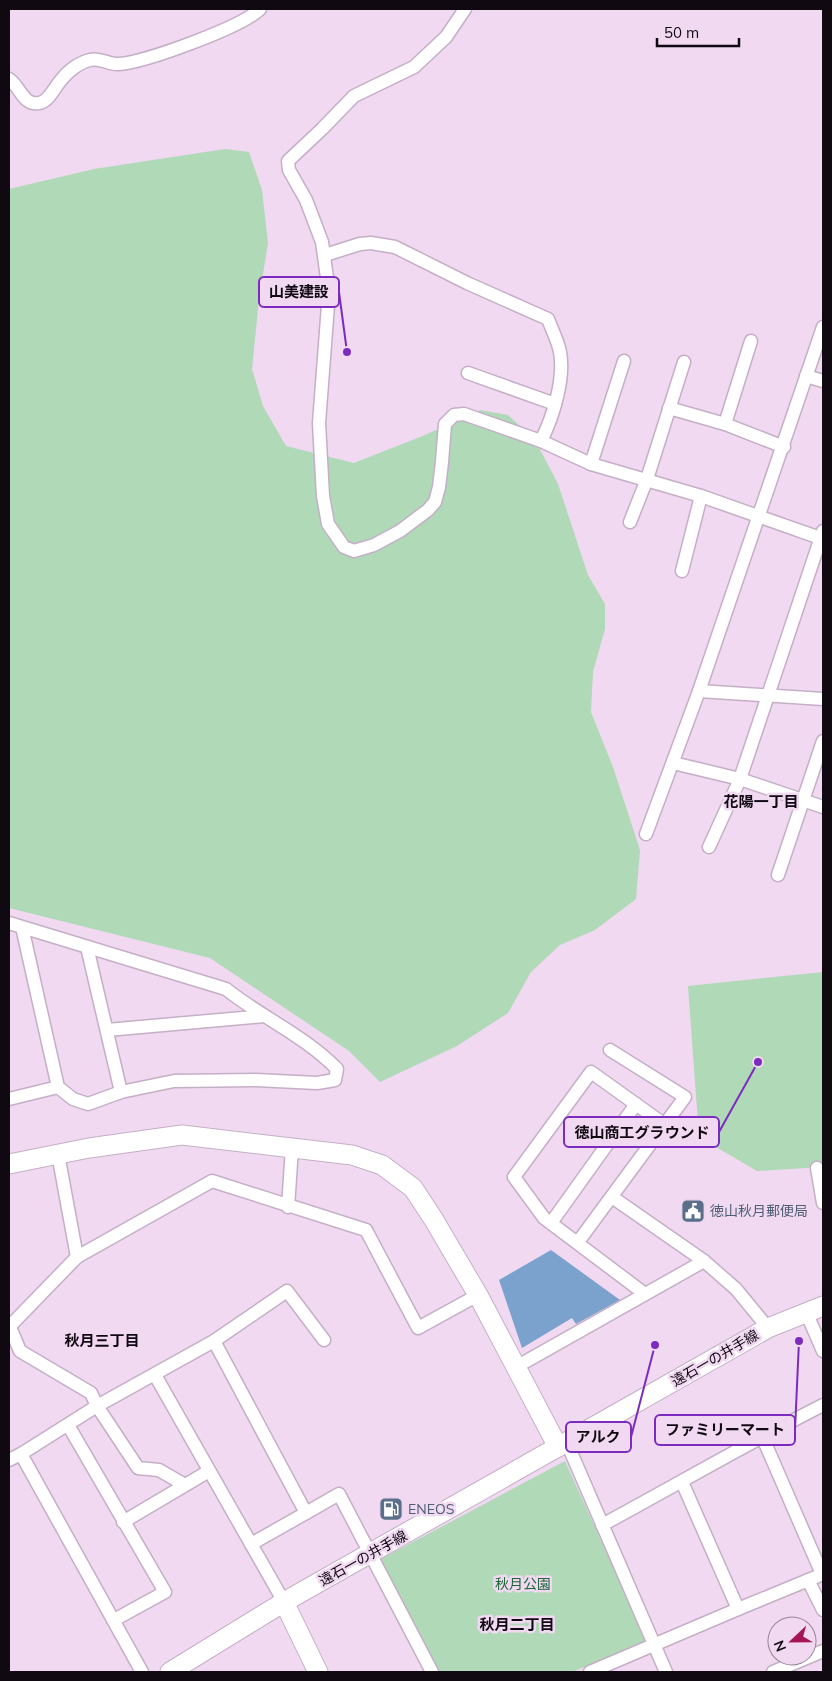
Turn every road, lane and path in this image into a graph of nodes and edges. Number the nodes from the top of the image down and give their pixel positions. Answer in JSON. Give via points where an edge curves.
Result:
{"nodes":[{"id":1,"x":260,"y":9,"type":"edge"},
{"id":2,"x":465,"y":9,"type":"edge"},
{"id":3,"x":9,"y":79,"type":"edge"},
{"id":4,"x":325,"y":255,"type":"junction"},
{"id":5,"x":823,"y":327,"type":"edge"},
{"id":6,"x":751,"y":341,"type":"dead end"},
{"id":7,"x":624,"y":361,"type":"dead end"},
{"id":8,"x":684,"y":362,"type":"dead end"},
{"id":9,"x":468,"y":373,"type":"dead end"},
{"id":10,"x":806,"y":376,"type":"junction"},
{"id":11,"x":823,"y":381,"type":"edge"},
{"id":12,"x":555,"y":404,"type":"junction"},
{"id":13,"x":668,"y":408,"type":"junction"},
{"id":14,"x":725,"y":424,"type":"junction"},
{"id":15,"x":541,"y":441,"type":"junction"},
{"id":16,"x":784,"y":446,"type":"junction"},
{"id":17,"x":591,"y":464,"type":"junction"},
{"id":18,"x":647,"y":480,"type":"junction"},
{"id":19,"x":701,"y":496,"type":"junction"},
{"id":20,"x":760,"y":516,"type":"junction"},
{"id":21,"x":630,"y":522,"type":"dead end"},
{"id":22,"x":822,"y":536,"type":"edge"},
{"id":23,"x":682,"y":571,"type":"dead end"},
{"id":24,"x":699,"y":691,"type":"junction"},
{"id":25,"x":768,"y":695,"type":"junction"},
{"id":26,"x":823,"y":699,"type":"edge"},
{"id":27,"x":823,"y":741,"type":"edge"},
{"id":28,"x":674,"y":763,"type":"junction"},
{"id":29,"x":740,"y":779,"type":"junction"},
{"id":30,"x":803,"y":801,"type":"junction"},
{"id":31,"x":823,"y":807,"type":"edge"},
{"id":32,"x":646,"y":834,"type":"dead end"},
{"id":33,"x":710,"y":847,"type":"dead end"},
{"id":34,"x":778,"y":875,"type":"dead end"},
{"id":35,"x":9,"y":922,"type":"edge"},
{"id":36,"x":22,"y":927,"type":"junction"},
{"id":37,"x":88,"y":947,"type":"junction"},
{"id":38,"x":264,"y":1016,"type":"junction"},
{"id":39,"x":107,"y":1030,"type":"junction"},
{"id":40,"x":610,"y":1050,"type":"dead end"},
{"id":41,"x":58,"y":1087,"type":"junction"},
{"id":42,"x":121,"y":1092,"type":"junction"},
{"id":43,"x":9,"y":1099,"type":"edge"},
{"id":44,"x":636,"y":1104,"type":"junction"},
{"id":45,"x":665,"y":1125,"type":"junction"},
{"id":46,"x":292,"y":1148,"type":"junction"},
{"id":47,"x":58,"y":1154,"type":"junction"},
{"id":48,"x":9,"y":1164,"type":"edge"},
{"id":49,"x":817,"y":1168,"type":"dead end"},
{"id":50,"x":612,"y":1197,"type":"junction"},
{"id":51,"x":823,"y":1203,"type":"edge"},
{"id":52,"x":288,"y":1207,"type":"junction"},
{"id":53,"x":551,"y":1223,"type":"junction"},
{"id":54,"x":578,"y":1242,"type":"junction"},
{"id":55,"x":77,"y":1257,"type":"junction"},
{"id":56,"x":704,"y":1261,"type":"junction"},
{"id":57,"x":645,"y":1294,"type":"junction"},
{"id":58,"x":478,"y":1295,"type":"junction"},
{"id":59,"x":815,"y":1309,"type":"edge"},
{"id":60,"x":9,"y":1327,"type":"edge"},
{"id":61,"x":768,"y":1328,"type":"junction"},
{"id":62,"x":324,"y":1340,"type":"dead end"},
{"id":63,"x":214,"y":1341,"type":"junction"},
{"id":64,"x":823,"y":1351,"type":"edge"},
{"id":65,"x":516,"y":1367,"type":"junction"},
{"id":66,"x":155,"y":1375,"type":"junction"},
{"id":67,"x":823,"y":1405,"type":"edge"},
{"id":68,"x":97,"y":1406,"type":"junction"},
{"id":69,"x":68,"y":1425,"type":"junction"},
{"id":70,"x":762,"y":1436,"type":"junction"},
{"id":71,"x":562,"y":1445,"type":"junction"},
{"id":72,"x":21,"y":1454,"type":"junction"},
{"id":73,"x":9,"y":1460,"type":"edge"},
{"id":74,"x":209,"y":1471,"type":"junction"},
{"id":75,"x":682,"y":1482,"type":"junction"},
{"id":76,"x":185,"y":1485,"type":"junction"},
{"id":77,"x":306,"y":1513,"type":"junction"},
{"id":78,"x":124,"y":1522,"type":"junction"},
{"id":79,"x":602,"y":1525,"type":"junction"},
{"id":80,"x":251,"y":1544,"type":"junction"},
{"id":81,"x":370,"y":1554,"type":"junction"},
{"id":82,"x":823,"y":1574,"type":"edge"},
{"id":83,"x":808,"y":1580,"type":"junction"},
{"id":84,"x":284,"y":1602,"type":"junction"},
{"id":85,"x":738,"y":1609,"type":"junction"},
{"id":86,"x":823,"y":1610,"type":"edge"},
{"id":87,"x":114,"y":1620,"type":"junction"},
{"id":88,"x":653,"y":1645,"type":"junction"},
{"id":89,"x":823,"y":1651,"type":"edge"},
{"id":90,"x":792,"y":1669,"type":"edge"},
{"id":91,"x":142,"y":1672,"type":"edge"},
{"id":92,"x":170,"y":1672,"type":"edge"},
{"id":93,"x":318,"y":1672,"type":"edge"},
{"id":94,"x":432,"y":1672,"type":"edge"},
{"id":95,"x":590,"y":1672,"type":"edge"},
{"id":96,"x":666,"y":1672,"type":"edge"},
{"id":97,"x":773,"y":1672,"type":"edge"}],
"edges":[{"from":1,"to":3,"type":"street","via":[[240,23],[148,57],[119,64],[90,60],[62,78],[44,102],[38,104],[30,103]]},
{"from":2,"to":4,"type":"street","via":[[446,37],[414,67],[354,96],[288,160],[289,170],[309,208]]},
{"from":4,"to":12,"type":"street","via":[[360,244],[395,247],[548,319],[560,351],[561,371]]},
{"from":4,"to":15,"type":"street","via":[[329,292],[319,423],[320,460],[328,524],[344,547],[354,552],[374,545],[400,531],[435,502],[445,424],[454,415],[464,414]]},
{"from":5,"to":10,"type":"street"},
{"from":6,"to":14,"type":"street"},
{"from":7,"to":17,"type":"street"},
{"from":8,"to":13,"type":"street"},
{"from":9,"to":12,"type":"street"},
{"from":10,"to":11,"type":"street"},
{"from":10,"to":16,"type":"street"},
{"from":12,"to":15,"type":"street"},
{"from":13,"to":14,"type":"street"},
{"from":13,"to":18,"type":"street"},
{"from":14,"to":16,"type":"street"},
{"from":15,"to":17,"type":"street"},
{"from":16,"to":20,"type":"street"},
{"from":17,"to":18,"type":"street"},
{"from":18,"to":19,"type":"street"},
{"from":18,"to":21,"type":"street"},
{"from":19,"to":20,"type":"street"},
{"from":19,"to":23,"type":"street"},
{"from":20,"to":22,"type":"street"},
{"from":20,"to":24,"type":"street"},
{"from":22,"to":25,"type":"street"},
{"from":24,"to":25,"type":"street"},
{"from":24,"to":28,"type":"street"},
{"from":25,"to":26,"type":"street"},
{"from":25,"to":29,"type":"street"},
{"from":27,"to":30,"type":"street"},
{"from":28,"to":29,"type":"street"},
{"from":28,"to":32,"type":"street"},
{"from":29,"to":30,"type":"street"},
{"from":29,"to":33,"type":"street"},
{"from":30,"to":31,"type":"street"},
{"from":30,"to":34,"type":"street"},
{"from":35,"to":36,"type":"street"},
{"from":36,"to":37,"type":"street"},
{"from":36,"to":41,"type":"street"},
{"from":37,"to":38,"type":"street","via":[[226,989]]},
{"from":37,"to":39,"type":"street"},
{"from":38,"to":39,"type":"street"},
{"from":38,"to":42,"type":"street","via":[[324,1056],[336,1069],[334,1080],[174,1081]]},
{"from":39,"to":42,"type":"street"},
{"from":40,"to":45,"type":"street","via":[[685,1098]]},
{"from":41,"to":42,"type":"street","via":[[73,1099],[88,1104]]},
{"from":41,"to":43,"type":"street"},
{"from":44,"to":45,"type":"street"},
{"from":44,"to":53,"type":"street"},
{"from":44,"to":53,"type":"street","via":[[591,1072],[514,1177]]},
{"from":45,"to":50,"type":"street"},
{"from":46,"to":47,"type":"street","via":[[182,1135]]},
{"from":46,"to":52,"type":"street"},
{"from":46,"to":58,"type":"street","via":[[352,1155],[382,1165],[413,1188]]},
{"from":47,"to":48,"type":"street"},
{"from":47,"to":55,"type":"street"},
{"from":49,"to":51,"type":"street"},
{"from":50,"to":54,"type":"street"},
{"from":50,"to":56,"type":"street"},
{"from":52,"to":55,"type":"street","via":[[212,1181]]},
{"from":52,"to":58,"type":"street","via":[[366,1230],[418,1328]]},
{"from":53,"to":54,"type":"street"},
{"from":54,"to":57,"type":"street"},
{"from":55,"to":60,"type":"street"},
{"from":56,"to":57,"type":"street"},
{"from":56,"to":61,"type":"street","via":[[736,1289]]},
{"from":57,"to":65,"type":"street"},
{"from":58,"to":65,"type":"street"},
{"from":59,"to":61,"type":"street","name":"遠石一の井手線"},
{"from":59,"to":64,"type":"street"},
{"from":60,"to":68,"type":"street","via":[[20,1352],[91,1393]]},
{"from":61,"to":71,"type":"street","name":"遠石一の井手線"},
{"from":62,"to":63,"type":"street","via":[[287,1291]]},
{"from":63,"to":66,"type":"street"},
{"from":63,"to":77,"type":"street"},
{"from":65,"to":71,"type":"street"},
{"from":66,"to":68,"type":"street"},
{"from":66,"to":74,"type":"street"},
{"from":67,"to":70,"type":"street"},
{"from":68,"to":69,"type":"street"},
{"from":68,"to":76,"type":"street","via":[[138,1468],[159,1470]]},
{"from":69,"to":72,"type":"street"},
{"from":69,"to":78,"type":"street"},
{"from":70,"to":75,"type":"street"},
{"from":70,"to":82,"type":"street"},
{"from":71,"to":79,"type":"street"},
{"from":71,"to":81,"type":"street","name":"遠石一の井手線"},
{"from":72,"to":73,"type":"street"},
{"from":72,"to":87,"type":"street"},
{"from":74,"to":76,"type":"street"},
{"from":74,"to":80,"type":"street"},
{"from":75,"to":79,"type":"street"},
{"from":75,"to":85,"type":"street"},
{"from":76,"to":78,"type":"street"},
{"from":77,"to":80,"type":"street"},
{"from":77,"to":81,"type":"street","via":[[339,1494]]},
{"from":78,"to":87,"type":"street","via":[[165,1592]]},
{"from":79,"to":88,"type":"street"},
{"from":80,"to":84,"type":"street"},
{"from":81,"to":84,"type":"street","name":"遠石一の井手線"},
{"from":81,"to":94,"type":"street"},
{"from":82,"to":83,"type":"street"},
{"from":83,"to":85,"type":"street"},
{"from":83,"to":86,"type":"street"},
{"from":84,"to":92,"type":"street","name":"遠石一の井手線"},
{"from":84,"to":93,"type":"street"},
{"from":85,"to":88,"type":"street"},
{"from":87,"to":91,"type":"street"},
{"from":88,"to":95,"type":"street"},
{"from":88,"to":96,"type":"street"},
{"from":89,"to":90,"type":"street"},
{"from":90,"to":97,"type":"street"}]}
